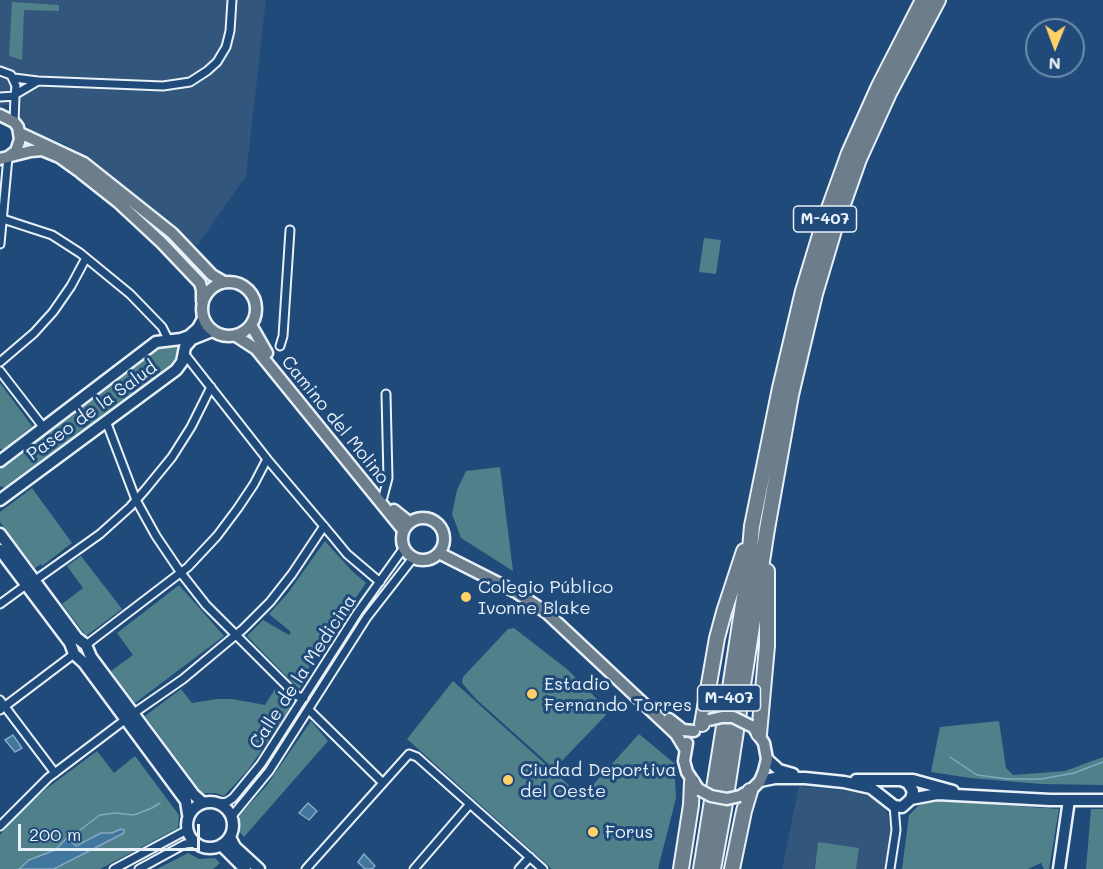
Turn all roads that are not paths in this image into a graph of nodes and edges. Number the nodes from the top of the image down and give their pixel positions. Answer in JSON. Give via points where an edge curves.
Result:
{"nodes":[{"id":1,"x":232,"y":0,"type":"edge"},
{"id":2,"x":923,"y":0,"type":"edge"},
{"id":3,"x":938,"y":0,"type":"edge"},
{"id":4,"x":0,"y":71,"type":"edge"},
{"id":5,"x":14,"y":78,"type":"junction"},
{"id":6,"x":38,"y":81,"type":"junction"},
{"id":7,"x":15,"y":95,"type":"junction"},
{"id":8,"x":0,"y":97,"type":"edge"},
{"id":9,"x":0,"y":115,"type":"edge"},
{"id":10,"x":14,"y":122,"type":"junction"},
{"id":11,"x":20,"y":133,"type":"junction"},
{"id":12,"x":6,"y":157,"type":"edge"},
{"id":13,"x":1,"y":219,"type":"edge"},
{"id":14,"x":290,"y":230,"type":"dead end"},
{"id":15,"x":0,"y":244,"type":"edge"},
{"id":16,"x":86,"y":258,"type":"junction"},
{"id":17,"x":224,"y":282,"type":"junction"},
{"id":18,"x":202,"y":301,"type":"junction"},
{"id":19,"x":203,"y":319,"type":"junction"},
{"id":20,"x":251,"y":325,"type":"junction"},
{"id":21,"x":212,"y":331,"type":"junction"},
{"id":22,"x":236,"y":336,"type":"junction"},
{"id":23,"x":168,"y":339,"type":"junction"},
{"id":24,"x":280,"y":346,"type":"dead end"},
{"id":25,"x":184,"y":354,"type":"junction"},
{"id":26,"x":0,"y":362,"type":"edge"},
{"id":27,"x":0,"y":371,"type":"edge"},
{"id":28,"x":211,"y":387,"type":"junction"},
{"id":29,"x":386,"y":394,"type":"dead end"},
{"id":30,"x":106,"y":421,"type":"junction"},
{"id":31,"x":44,"y":428,"type":"junction"},
{"id":32,"x":267,"y":459,"type":"junction"},
{"id":33,"x":0,"y":461,"type":"edge"},
{"id":34,"x":0,"y":488,"type":"edge"},
{"id":35,"x":12,"y":490,"type":"junction"},
{"id":36,"x":383,"y":497,"type":"junction"},
{"id":37,"x":0,"y":500,"type":"edge"},
{"id":38,"x":136,"y":500,"type":"junction"},
{"id":39,"x":324,"y":526,"type":"junction"},
{"id":40,"x":406,"y":526,"type":"junction"},
{"id":41,"x":752,"y":526,"type":"junction"},
{"id":42,"x":766,"y":529,"type":"junction"},
{"id":43,"x":0,"y":534,"type":"edge"},
{"id":44,"x":404,"y":549,"type":"junction"},
{"id":45,"x":441,"y":549,"type":"junction"},
{"id":46,"x":0,"y":550,"type":"edge"},
{"id":47,"x":413,"y":558,"type":"junction"},
{"id":48,"x":181,"y":573,"type":"junction"},
{"id":49,"x":380,"y":582,"type":"junction"},
{"id":50,"x":30,"y":583,"type":"junction"},
{"id":51,"x":0,"y":604,"type":"edge"},
{"id":52,"x":237,"y":635,"type":"junction"},
{"id":53,"x":80,"y":650,"type":"junction"},
{"id":54,"x":304,"y":698,"type":"junction"},
{"id":55,"x":2,"y":706,"type":"edge"},
{"id":56,"x":309,"y":711,"type":"junction"},
{"id":57,"x":130,"y":716,"type":"junction"},
{"id":58,"x":702,"y":725,"type":"junction"},
{"id":59,"x":755,"y":730,"type":"junction"},
{"id":60,"x":685,"y":749,"type":"junction"},
{"id":61,"x":767,"y":759,"type":"junction"},
{"id":62,"x":55,"y":773,"type":"junction"},
{"id":63,"x":805,"y":778,"type":"junction"},
{"id":64,"x":897,"y":781,"type":"junction"},
{"id":65,"x":382,"y":782,"type":"junction"},
{"id":66,"x":844,"y":782,"type":"junction"},
{"id":67,"x":696,"y":786,"type":"junction"},
{"id":68,"x":750,"y":789,"type":"junction"},
{"id":69,"x":971,"y":795,"type":"junction"},
{"id":70,"x":911,"y":800,"type":"junction"},
{"id":71,"x":1069,"y":800,"type":"junction"},
{"id":72,"x":1103,"y":800,"type":"edge"},
{"id":73,"x":202,"y":802,"type":"junction"},
{"id":74,"x":220,"y":803,"type":"junction"},
{"id":75,"x":891,"y":803,"type":"junction"},
{"id":76,"x":470,"y":804,"type":"junction"},
{"id":77,"x":188,"y":814,"type":"junction"},
{"id":78,"x":232,"y":816,"type":"junction"},
{"id":79,"x":0,"y":826,"type":"edge"},
{"id":80,"x":187,"y":830,"type":"junction"},
{"id":81,"x":230,"y":837,"type":"junction"},
{"id":82,"x":195,"y":843,"type":"junction"},
{"id":83,"x":221,"y":845,"type":"junction"},
{"id":84,"x":530,"y":857,"type":"junction"},
{"id":85,"x":114,"y":869,"type":"edge"},
{"id":86,"x":139,"y":869,"type":"edge"},
{"id":87,"x":245,"y":869,"type":"edge"},
{"id":88,"x":259,"y":869,"type":"edge"},
{"id":89,"x":306,"y":869,"type":"edge"},
{"id":90,"x":414,"y":869,"type":"edge"},
{"id":91,"x":519,"y":869,"type":"edge"},
{"id":92,"x":543,"y":869,"type":"edge"},
{"id":93,"x":681,"y":869,"type":"edge"},
{"id":94,"x":701,"y":869,"type":"edge"},
{"id":95,"x":713,"y":869,"type":"edge"},
{"id":96,"x":732,"y":869,"type":"edge"},
{"id":97,"x":890,"y":869,"type":"edge"},
{"id":98,"x":1059,"y":869,"type":"edge"}],
"edges":[{"from":1,"to":6,"type":"street","via":[[226,47],[217,62],[190,82],[163,86]]},
{"from":2,"to":41,"type":"highway","number":"M-407","via":[[849,153],[823,225],[787,358]]},
{"from":3,"to":42,"type":"highway","number":"M-407","via":[[889,93],[835,228],[794,383]]},
{"from":4,"to":5,"type":"street"},
{"from":5,"to":6,"type":"street"},
{"from":5,"to":7,"type":"street"},
{"from":6,"to":7,"type":"street"},
{"from":7,"to":8,"type":"street"},
{"from":7,"to":10,"type":"street"},
{"from":9,"to":10,"type":"main road"},
{"from":10,"to":11,"type":"main road"},
{"from":11,"to":12,"type":"main road","via":[[19,146]]},
{"from":11,"to":17,"type":"main road","via":[[84,163],[172,233],[212,275]]},
{"from":12,"to":13,"type":"street"},
{"from":12,"to":18,"type":"main road","via":[[42,150],[80,172],[118,202],[200,283]]},
{"from":13,"to":15,"type":"street"},
{"from":13,"to":16,"type":"street","via":[[52,235]]},
{"from":14,"to":24,"type":"street"},
{"from":16,"to":23,"type":"street","via":[[130,294],[162,327]]},
{"from":16,"to":26,"type":"street","via":[[52,312]]},
{"from":17,"to":18,"type":"main road","via":[[215,285]]},
{"from":17,"to":20,"type":"main road","via":[[234,282],[251,292],[256,312]]},
{"from":18,"to":19,"type":"main road"},
{"from":19,"to":21,"type":"main road"},
{"from":19,"to":23,"type":"street","name":"Paseo de la Salud","via":[[189,336]]},
{"from":20,"to":22,"type":"main road"},
{"from":20,"to":36,"type":"main road","name":"Camino del Molino","via":[[262,346]]},
{"from":21,"to":22,"type":"main road"},
{"from":21,"to":25,"type":"street","name":"Paseo de la Salud","via":[[192,339]]},
{"from":22,"to":40,"type":"main road","name":"Camino del Molino","via":[[256,349]]},
{"from":23,"to":25,"type":"street","name":"Paseo de la Salud","via":[[178,343]]},
{"from":23,"to":31,"type":"street","name":"Paseo de la Salud","via":[[156,342]]},
{"from":25,"to":28,"type":"street"},
{"from":25,"to":30,"type":"street","name":"Paseo de la Salud","via":[[176,370]]},
{"from":27,"to":31,"type":"street"},
{"from":28,"to":32,"type":"street"},
{"from":28,"to":38,"type":"street","via":[[172,457]]},
{"from":29,"to":36,"type":"street","name":"Camino del Molino","via":[[388,478]]},
{"from":30,"to":35,"type":"street","name":"Paseo de la Salud"},
{"from":30,"to":38,"type":"street"},
{"from":31,"to":33,"type":"street","name":"Paseo de la Salud"},
{"from":32,"to":39,"type":"street"},
{"from":32,"to":48,"type":"street","via":[[217,536]]},
{"from":34,"to":35,"type":"street"},
{"from":35,"to":37,"type":"street","name":"Paseo de la Salud"},
{"from":36,"to":40,"type":"main road","name":"Camino del Molino"},
{"from":38,"to":48,"type":"street"},
{"from":38,"to":50,"type":"street","via":[[100,534]]},
{"from":39,"to":49,"type":"street","via":[[347,554]]},
{"from":39,"to":52,"type":"street","via":[[270,602]]},
{"from":40,"to":44,"type":"main road","via":[[401,538]]},
{"from":40,"to":45,"type":"main road","via":[[418,518],[435,521],[444,537]]},
{"from":41,"to":58,"type":"highway","via":[[724,612]]},
{"from":41,"to":94,"type":"highway","number":"M-407"},
{"from":42,"to":59,"type":"highway","via":[[767,646]]},
{"from":42,"to":95,"type":"highway","number":"M-407"},
{"from":43,"to":50,"type":"street"},
{"from":44,"to":47,"type":"main road"},
{"from":44,"to":49,"type":"street","name":"Calle de la Medicina"},
{"from":45,"to":47,"type":"main road","via":[[427,560]]},
{"from":45,"to":58,"type":"main road","via":[[530,592],[551,607],[683,730]]},
{"from":45,"to":60,"type":"main road","via":[[547,613],[676,734]]},
{"from":46,"to":50,"type":"street"},
{"from":47,"to":56,"type":"street","via":[[367,617]]},
{"from":48,"to":52,"type":"street"},
{"from":48,"to":53,"type":"street"},
{"from":49,"to":54,"type":"street","name":"Calle de la Medicina"},
{"from":50,"to":51,"type":"street"},
{"from":50,"to":53,"type":"street"},
{"from":52,"to":54,"type":"street","via":[[297,696]]},
{"from":52,"to":57,"type":"street"},
{"from":53,"to":55,"type":"street"},
{"from":53,"to":57,"type":"street"},
{"from":54,"to":74,"type":"street","name":"Calle de la Medicina","via":[[242,788],[233,798]]},
{"from":55,"to":62,"type":"street"},
{"from":56,"to":65,"type":"street"},
{"from":56,"to":78,"type":"street","via":[[269,771]]},
{"from":57,"to":62,"type":"street"},
{"from":57,"to":73,"type":"street"},
{"from":57,"to":77,"type":"street","via":[[186,801]]},
{"from":58,"to":59,"type":"main road","bridge":true,"via":[[733,717]]},
{"from":58,"to":60,"type":"main road"},
{"from":59,"to":61,"type":"main road","via":[[764,743]]},
{"from":60,"to":67,"type":"main road","via":[[684,761]]},
{"from":61,"to":63,"type":"street","via":[[779,770]]},
{"from":61,"to":68,"type":"main road","via":[[764,771]]},
{"from":62,"to":79,"type":"street"},
{"from":63,"to":66,"type":"street"},
{"from":63,"to":68,"type":"street"},
{"from":64,"to":66,"type":"street"},
{"from":64,"to":69,"type":"street","via":[[930,783]]},
{"from":64,"to":70,"type":"street","via":[[911,787]]},
{"from":64,"to":75,"type":"street","via":[[886,790]]},
{"from":65,"to":76,"type":"street","via":[[405,756],[413,754]]},
{"from":65,"to":89,"type":"street"},
{"from":66,"to":75,"type":"street","via":[[871,788]]},
{"from":67,"to":68,"type":"main road","bridge":true,"via":[[711,796],[727,799]]},
{"from":67,"to":93,"type":"highway"},
{"from":68,"to":96,"type":"highway"},
{"from":69,"to":70,"type":"street","via":[[937,794]]},
{"from":69,"to":71,"type":"street"},
{"from":70,"to":75,"type":"street","via":[[902,807]]},
{"from":71,"to":72,"type":"street"},
{"from":71,"to":98,"type":"street"},
{"from":73,"to":74,"type":"street"},
{"from":73,"to":77,"type":"street"},
{"from":74,"to":78,"type":"street"},
{"from":75,"to":97,"type":"street","via":[[896,830]]},
{"from":76,"to":84,"type":"street"},
{"from":76,"to":90,"type":"street"},
{"from":77,"to":80,"type":"street"},
{"from":78,"to":81,"type":"street"},
{"from":80,"to":82,"type":"street"},
{"from":80,"to":85,"type":"street"},
{"from":81,"to":83,"type":"street"},
{"from":81,"to":88,"type":"street","via":[[235,847]]},
{"from":82,"to":83,"type":"street","via":[[209,848]]},
{"from":82,"to":86,"type":"street","via":[[185,844]]},
{"from":83,"to":87,"type":"street"},
{"from":84,"to":91,"type":"street"},
{"from":84,"to":92,"type":"street"}]}
